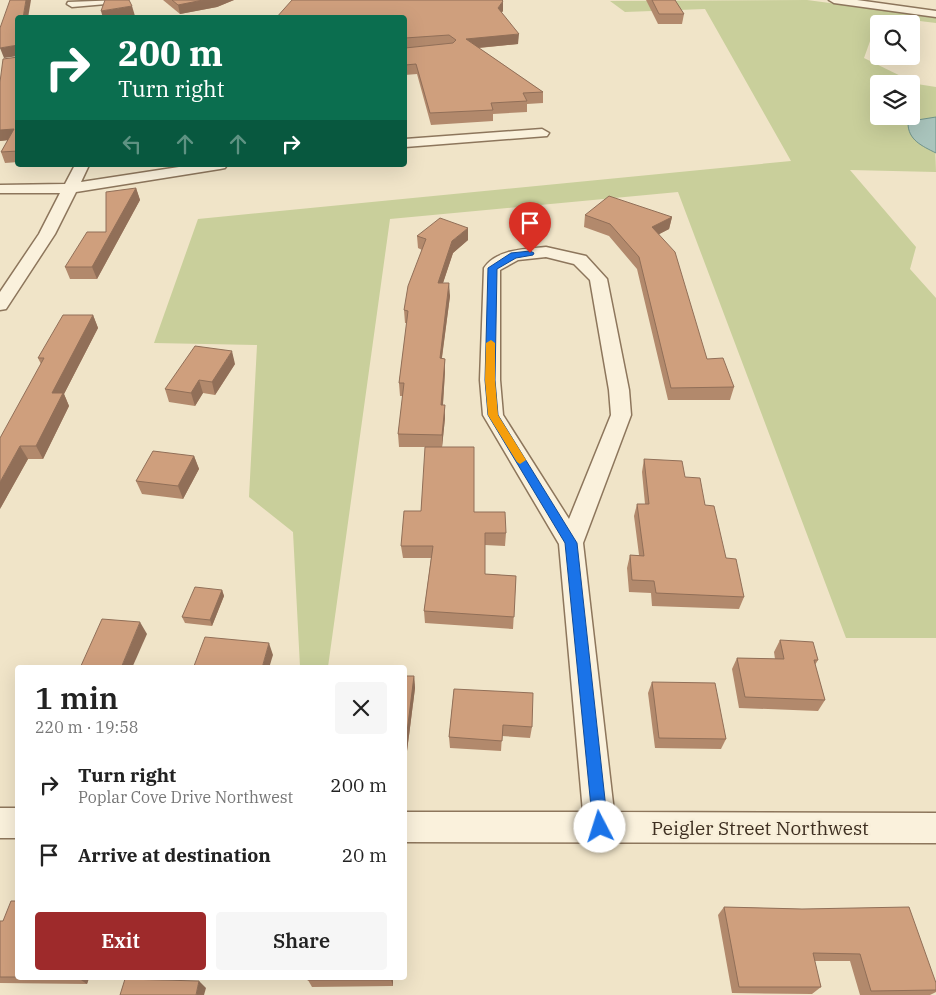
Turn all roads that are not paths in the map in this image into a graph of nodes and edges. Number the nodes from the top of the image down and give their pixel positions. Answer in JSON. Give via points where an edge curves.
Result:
{"nodes":[{"id":1,"x":118,"y":0,"type":"edge"},
{"id":2,"x":834,"y":0,"type":"edge"},
{"id":3,"x":72,"y":2,"type":"edge"},
{"id":4,"x":936,"y":14,"type":"edge"},
{"id":5,"x":71,"y":15,"type":"edge"},
{"id":6,"x":542,"y":133,"type":"dead end"},
{"id":7,"x":407,"y":143,"type":"edge"},
{"id":8,"x":81,"y":167,"type":"edge"},
{"id":9,"x":207,"y":167,"type":"edge"},
{"id":10,"x":72,"y":188,"type":"junction"},
{"id":11,"x":0,"y":189,"type":"edge"},
{"id":12,"x":0,"y":306,"type":"edge"},
{"id":13,"x":571,"y":543,"type":"junction"},
{"id":14,"x":0,"y":823,"type":"edge"},
{"id":15,"x":15,"y":823,"type":"edge"},
{"id":16,"x":407,"y":827,"type":"edge"},
{"id":17,"x":600,"y":827,"type":"junction"},
{"id":18,"x":936,"y":828,"type":"edge"}],
"edges":[{"from":1,"to":3,"type":"street"},
{"from":2,"to":4,"type":"street"},
{"from":3,"to":5,"type":"street"},
{"from":6,"to":7,"type":"street"},
{"from":8,"to":10,"type":"street"},
{"from":9,"to":10,"type":"street"},
{"from":10,"to":11,"type":"street"},
{"from":10,"to":12,"type":"street","via":[[48,234]]},
{"from":13,"to":13,"type":"street","via":[[621,415],[598,278],[580,260],[546,252],[514,255],[492,268],[490,380],[493,415]]},
{"from":13,"to":17,"type":"street"},
{"from":14,"to":15,"type":"street"},
{"from":16,"to":17,"type":"street","name":"Peigler Street Northwest"},
{"from":17,"to":18,"type":"street","name":"Peigler Street Northwest"}]}
